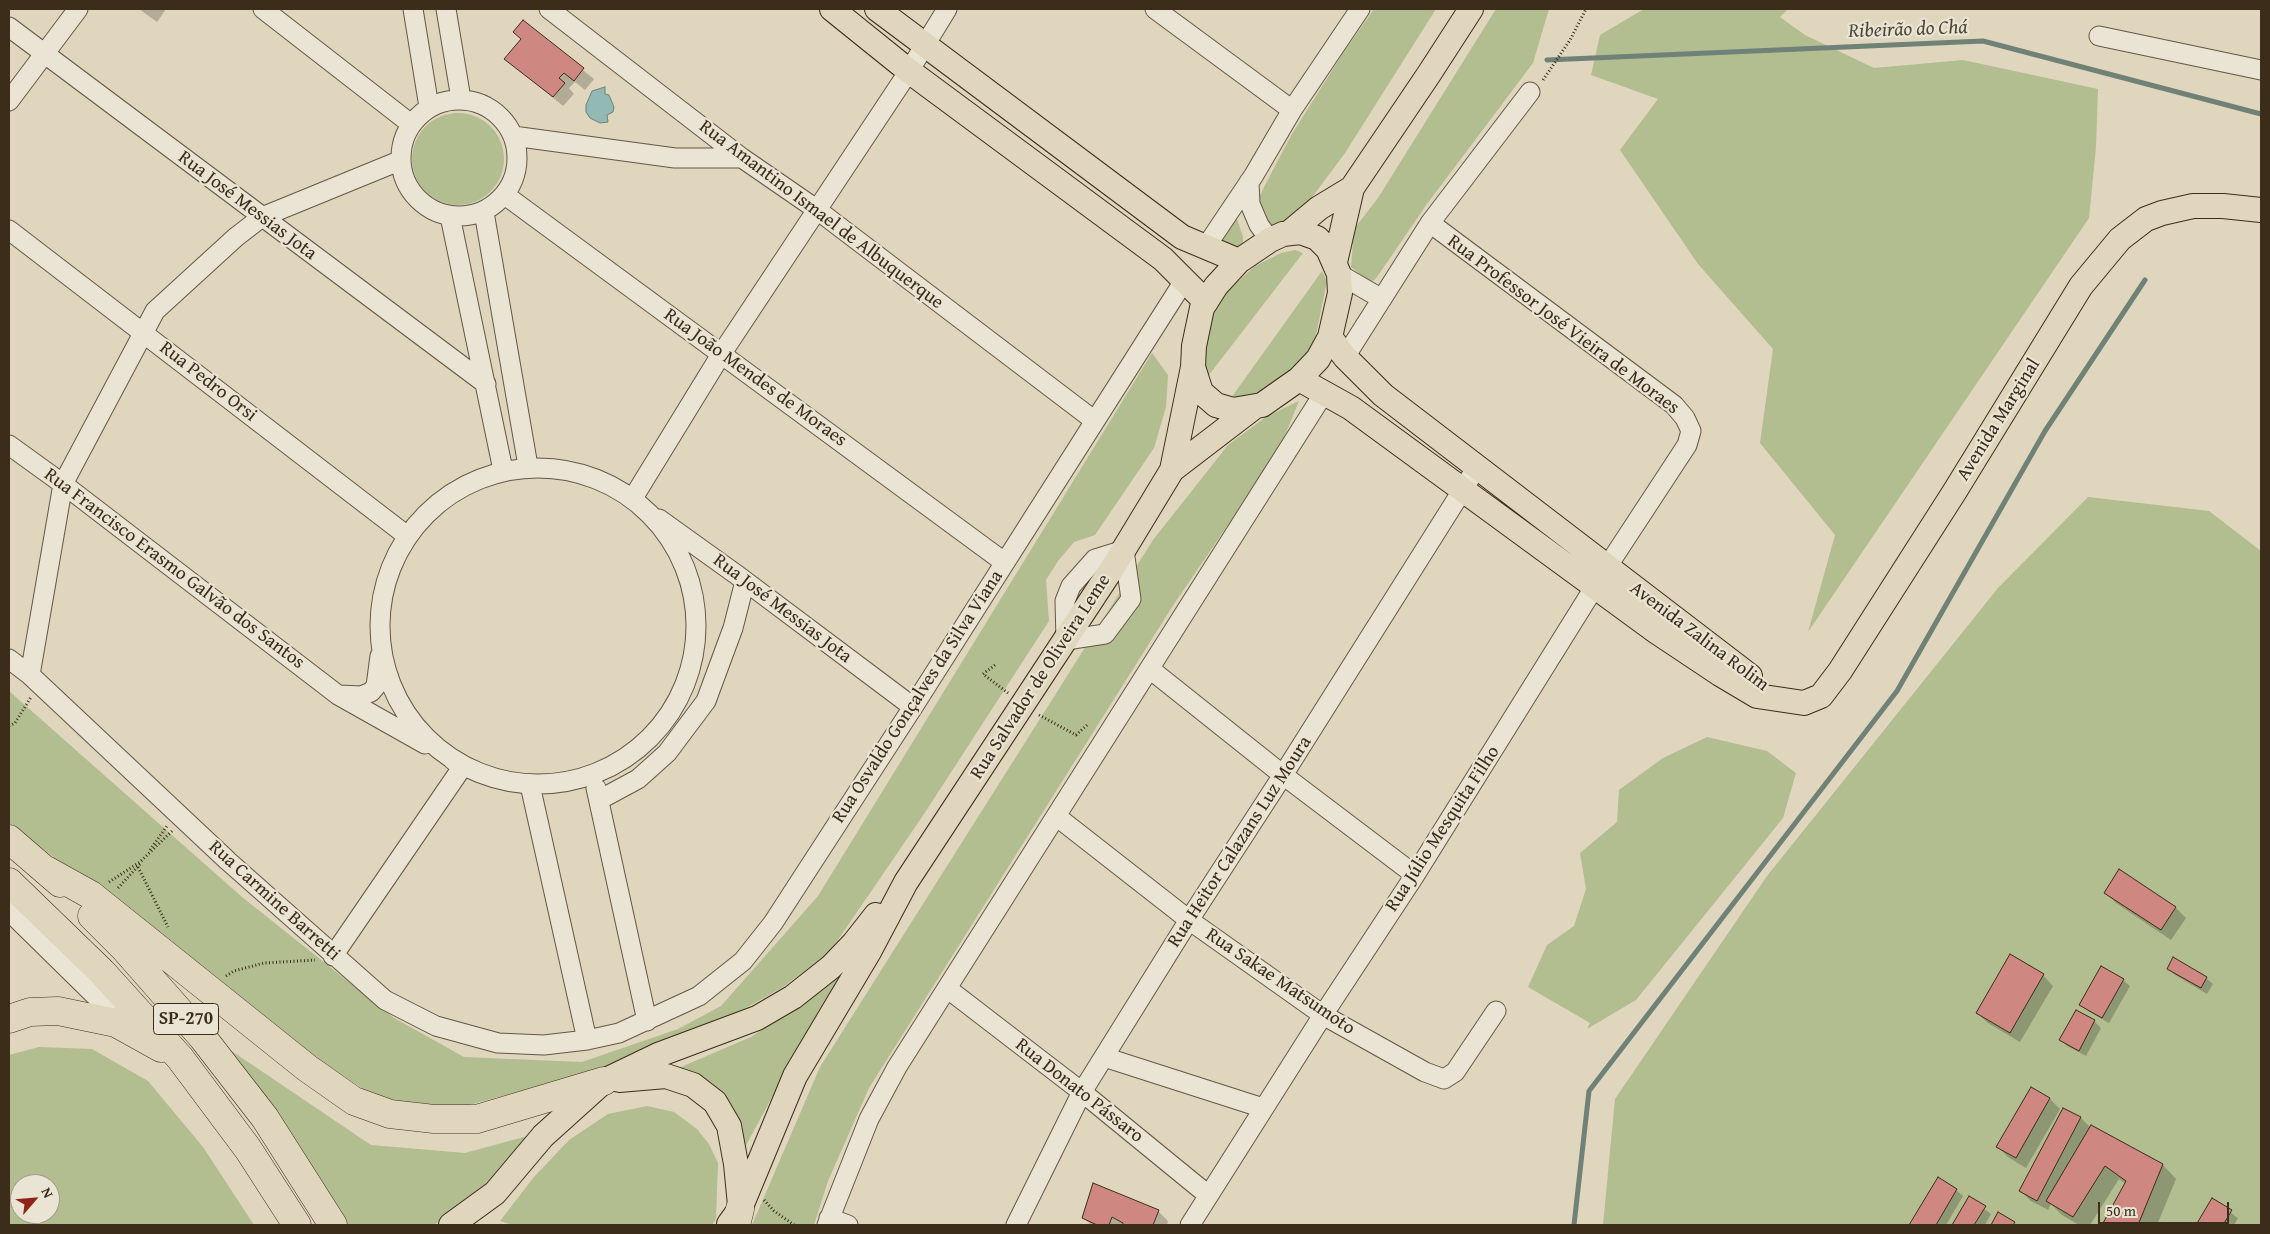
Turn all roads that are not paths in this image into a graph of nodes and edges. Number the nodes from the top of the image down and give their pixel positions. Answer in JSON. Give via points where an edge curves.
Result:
{"nodes":[{"id":1,"x":78,"y":9,"type":"edge"},
{"id":2,"x":263,"y":9,"type":"edge"},
{"id":3,"x":414,"y":9,"type":"edge"},
{"id":4,"x":446,"y":9,"type":"edge"},
{"id":5,"x":832,"y":9,"type":"edge"},
{"id":6,"x":877,"y":9,"type":"edge"},
{"id":7,"x":947,"y":9,"type":"edge"},
{"id":8,"x":1155,"y":9,"type":"edge"},
{"id":9,"x":1360,"y":9,"type":"edge"},
{"id":10,"x":1471,"y":9,"type":"edge"},
{"id":11,"x":555,"y":11,"type":"edge"},
{"id":12,"x":9,"y":27,"type":"edge"},
{"id":13,"x":2099,"y":36,"type":"dead end"},
{"id":14,"x":925,"y":44,"type":"junction"},
{"id":15,"x":44,"y":53,"type":"junction"},
{"id":16,"x":2260,"y":66,"type":"edge"},
{"id":17,"x":909,"y":71,"type":"junction"},
{"id":18,"x":1530,"y":92,"type":"dead end"},
{"id":19,"x":461,"y":99,"type":"junction"},
{"id":20,"x":9,"y":101,"type":"edge"},
{"id":21,"x":430,"y":107,"type":"junction"},
{"id":22,"x":1292,"y":110,"type":"junction"},
{"id":23,"x":411,"y":124,"type":"junction"},
{"id":24,"x":513,"y":136,"type":"junction"},
{"id":25,"x":742,"y":158,"type":"junction"},
{"id":26,"x":399,"y":161,"type":"junction"},
{"id":27,"x":1249,"y":182,"type":"junction"},
{"id":28,"x":1352,"y":188,"type":"junction"},
{"id":29,"x":505,"y":195,"type":"junction"},
{"id":30,"x":816,"y":209,"type":"junction"},
{"id":31,"x":2261,"y":210,"type":"edge"},
{"id":32,"x":484,"y":212,"type":"junction"},
{"id":33,"x":450,"y":216,"type":"junction"},
{"id":34,"x":262,"y":217,"type":"junction"},
{"id":35,"x":1430,"y":223,"type":"junction"},
{"id":36,"x":9,"y":230,"type":"edge"},
{"id":37,"x":1280,"y":236,"type":"junction"},
{"id":38,"x":1205,"y":248,"type":"junction"},
{"id":39,"x":1239,"y":262,"type":"junction"},
{"id":40,"x":1337,"y":268,"type":"junction"},
{"id":41,"x":1184,"y":280,"type":"junction"},
{"id":42,"x":1382,"y":299,"type":"junction"},
{"id":43,"x":1206,"y":302,"type":"junction"},
{"id":44,"x":143,"y":332,"type":"junction"},
{"id":45,"x":1330,"y":337,"type":"junction"},
{"id":46,"x":722,"y":353,"type":"junction"},
{"id":47,"x":1345,"y":357,"type":"junction"},
{"id":48,"x":1193,"y":366,"type":"junction"},
{"id":49,"x":1299,"y":379,"type":"junction"},
{"id":50,"x":486,"y":384,"type":"junction"},
{"id":51,"x":1324,"y":393,"type":"junction"},
{"id":52,"x":1253,"y":408,"type":"junction"},
{"id":53,"x":1095,"y":421,"type":"junction"},
{"id":54,"x":1691,"y":431,"type":"joint"},
{"id":55,"x":9,"y":445,"type":"edge"},
{"id":56,"x":528,"y":466,"type":"junction"},
{"id":57,"x":1477,"y":467,"type":"junction"},
{"id":58,"x":503,"y":470,"type":"junction"},
{"id":59,"x":1172,"y":470,"type":"junction"},
{"id":60,"x":63,"y":484,"type":"junction"},
{"id":61,"x":1463,"y":489,"type":"junction"},
{"id":62,"x":634,"y":498,"type":"junction"},
{"id":63,"x":650,"y":513,"type":"junction"},
{"id":64,"x":406,"y":535,"type":"junction"},
{"id":65,"x":1124,"y":550,"type":"junction"},
{"id":66,"x":1004,"y":562,"type":"junction"},
{"id":67,"x":1602,"y":577,"type":"junction"},
{"id":68,"x":741,"y":578,"type":"junction"},
{"id":69,"x":691,"y":581,"type":"junction"},
{"id":70,"x":1066,"y":640,"type":"junction"},
{"id":71,"x":381,"y":644,"type":"junction"},
{"id":72,"x":9,"y":658,"type":"edge"},
{"id":73,"x":1150,"y":669,"type":"junction"},
{"id":74,"x":34,"y":680,"type":"junction"},
{"id":75,"x":338,"y":695,"type":"junction"},
{"id":76,"x":1782,"y":700,"type":"joint"},
{"id":77,"x":913,"y":706,"type":"junction"},
{"id":78,"x":463,"y":766,"type":"junction"},
{"id":79,"x":593,"y":775,"type":"junction"},
{"id":80,"x":1284,"y":775,"type":"junction"},
{"id":81,"x":530,"y":785,"type":"junction"},
{"id":82,"x":599,"y":800,"type":"junction"},
{"id":83,"x":1056,"y":816,"type":"junction"},
{"id":84,"x":9,"y":839,"type":"edge"},
{"id":85,"x":46,"y":870,"type":"junction"},
{"id":86,"x":1415,"y":875,"type":"junction"},
{"id":87,"x":9,"y":882,"type":"edge"},
{"id":88,"x":906,"y":882,"type":"junction"},
{"id":89,"x":9,"y":911,"type":"edge"},
{"id":90,"x":1189,"y":920,"type":"junction"},
{"id":91,"x":333,"y":956,"type":"junction"},
{"id":92,"x":948,"y":988,"type":"junction"},
{"id":93,"x":1496,"y":1011,"type":"dead end"},
{"id":94,"x":1323,"y":1015,"type":"junction"},
{"id":95,"x":9,"y":1019,"type":"edge"},
{"id":96,"x":647,"y":1021,"type":"junction"},
{"id":97,"x":134,"y":1033,"type":"junction"},
{"id":98,"x":587,"y":1040,"type":"junction"},
{"id":99,"x":1104,"y":1057,"type":"junction"},
{"id":100,"x":180,"y":1058,"type":"junction"},
{"id":101,"x":604,"y":1081,"type":"junction"},
{"id":102,"x":1082,"y":1092,"type":"junction"},
{"id":103,"x":1263,"y":1108,"type":"junction"},
{"id":104,"x":1208,"y":1195,"type":"junction"},
{"id":105,"x":738,"y":1211,"type":"edge"},
{"id":106,"x":828,"y":1222,"type":"edge"},
{"id":107,"x":297,"y":1225,"type":"edge"},
{"id":108,"x":333,"y":1225,"type":"edge"},
{"id":109,"x":451,"y":1225,"type":"edge"},
{"id":110,"x":848,"y":1225,"type":"edge"},
{"id":111,"x":1016,"y":1225,"type":"edge"},
{"id":112,"x":1190,"y":1225,"type":"edge"}],
"edges":[{"from":1,"to":15,"type":"street"},
{"from":2,"to":23,"type":"street"},
{"from":3,"to":21,"type":"street"},
{"from":4,"to":19,"type":"street"},
{"from":5,"to":17,"type":"main road"},
{"from":6,"to":14,"type":"main road"},
{"from":7,"to":14,"type":"street"},
{"from":8,"to":22,"type":"street"},
{"from":9,"to":22,"type":"street"},
{"from":10,"to":28,"type":"main road"},
{"from":11,"to":25,"type":"street","name":"Rua Amantino Ismael de Albuquerque"},
{"from":12,"to":15,"type":"street","name":"Rua José Messias Jota"},
{"from":13,"to":16,"type":"street"},
{"from":14,"to":17,"type":"street"},
{"from":14,"to":38,"type":"main road","via":[[1182,237]]},
{"from":15,"to":20,"type":"street"},
{"from":15,"to":34,"type":"street","name":"Rua José Messias Jota"},
{"from":17,"to":30,"type":"street"},
{"from":17,"to":41,"type":"main road","via":[[1163,259]]},
{"from":18,"to":35,"type":"street"},
{"from":19,"to":21,"type":"street"},
{"from":19,"to":24,"type":"street","via":[[476,101],[490,108],[502,118]]},
{"from":21,"to":23,"type":"street"},
{"from":22,"to":27,"type":"street"},
{"from":23,"to":26,"type":"street","via":[[404,136]]},
{"from":24,"to":25,"type":"street","via":[[675,158]]},
{"from":24,"to":29,"type":"street","via":[[517,171]]},
{"from":25,"to":30,"type":"street","name":"Rua Amantino Ismael de Albuquerque"},
{"from":26,"to":33,"type":"street","via":[[409,188],[425,206]]},
{"from":26,"to":34,"type":"street"},
{"from":27,"to":37,"type":"street","via":[[1250,204],[1259,225]]},
{"from":27,"to":38,"type":"street"},
{"from":28,"to":37,"type":"main road"},
{"from":28,"to":40,"type":"main road"},
{"from":29,"to":32,"type":"street"},
{"from":29,"to":46,"type":"street","name":"Rua João Mendes de Moraes"},
{"from":30,"to":46,"type":"street"},
{"from":30,"to":53,"type":"street","name":"Rua Amantino Ismael de Albuquerque"},
{"from":31,"to":76,"type":"main road","name":"Avenida Marginal","via":[[2193,206],[2146,219],[2120,239],[2081,286],[1955,491],[1827,688],[1814,701]]},
{"from":32,"to":33,"type":"street","via":[[466,217]]},
{"from":32,"to":56,"type":"street"},
{"from":33,"to":50,"type":"street"},
{"from":34,"to":44,"type":"street","via":[[155,311]]},
{"from":34,"to":50,"type":"street","name":"Rua José Messias Jota"},
{"from":35,"to":42,"type":"street"},
{"from":35,"to":54,"type":"street","name":"Rua Professor José Vieira de Moraes","via":[[1674,405]]},
{"from":36,"to":44,"type":"street","name":"Rua Pedro Orsi"},
{"from":37,"to":39,"type":"main road"},
{"from":37,"to":40,"type":"main road","via":[[1300,232],[1317,238],[1328,249]]},
{"from":38,"to":39,"type":"main road"},
{"from":39,"to":43,"type":"main road"},
{"from":40,"to":42,"type":"street"},
{"from":40,"to":45,"type":"main road","via":[[1340,293]]},
{"from":41,"to":43,"type":"main road"},
{"from":41,"to":53,"type":"street","name":"Rua Osvaldo Gonçalves da Silva Viana"},
{"from":42,"to":47,"type":"street"},
{"from":43,"to":48,"type":"main road","via":[[1198,321]]},
{"from":44,"to":60,"type":"street"},
{"from":44,"to":64,"type":"street","name":"Rua Pedro Orsi"},
{"from":45,"to":47,"type":"main road","name":"Avenida Zalina Rolim"},
{"from":45,"to":49,"type":"main road","via":[[1318,359]]},
{"from":46,"to":62,"type":"street"},
{"from":46,"to":66,"type":"street","name":"Rua João Mendes de Moraes"},
{"from":47,"to":57,"type":"main road","name":"Avenida Zalina Rolim","via":[[1383,395]]},
{"from":48,"to":52,"type":"main road","via":[[1201,392],[1216,405],[1232,410]]},
{"from":48,"to":59,"type":"main road"},
{"from":49,"to":51,"type":"main road","name":"Avenida Zalina Rolim"},
{"from":49,"to":52,"type":"main road"},
{"from":50,"to":58,"type":"street"},
{"from":51,"to":61,"type":"main road","name":"Avenida Zalina Rolim","via":[[1351,408]]},
{"from":51,"to":73,"type":"street"},
{"from":52,"to":59,"type":"main road"},
{"from":53,"to":66,"type":"street","name":"Rua Osvaldo Gonçalves da Silva Viana"},
{"from":54,"to":67,"type":"street","name":"Rua Júlio Mesquita Filho","via":[[1687,445]]},
{"from":55,"to":60,"type":"street","name":"Rua Francisco Erasmo Galvão dos Santos"},
{"from":56,"to":58,"type":"street"},
{"from":56,"to":62,"type":"street","via":[[584,473]]},
{"from":57,"to":61,"type":"street","name":"Rua Heitor Calazans Luz Moura"},
{"from":57,"to":67,"type":"main road","name":"Avenida Zalina Rolim"},
{"from":58,"to":64,"type":"street","via":[[475,479],[449,493]]},
{"from":59,"to":65,"type":"main road","name":"Rua Salvador de Oliveira Leme"},
{"from":60,"to":74,"type":"street"},
{"from":60,"to":75,"type":"street","name":"Rua Francisco Erasmo Galvão dos Santos"},
{"from":61,"to":67,"type":"main road","name":"Avenida Zalina Rolim"},
{"from":61,"to":80,"type":"street","name":"Rua Heitor Calazans Luz Moura"},
{"from":62,"to":63,"type":"street"},
{"from":63,"to":68,"type":"street","name":"Rua José Messias Jota"},
{"from":63,"to":69,"type":"street"},
{"from":64,"to":71,"type":"street","via":[[388,572],[380,611]]},
{"from":65,"to":70,"type":"main road","name":"Rua Salvador de Oliveira Leme"},
{"from":65,"to":70,"type":"street","via":[[1131,599],[1105,634]]},
{"from":66,"to":77,"type":"street","name":"Rua Osvaldo Gonçalves da Silva Viana"},
{"from":67,"to":76,"type":"main road","name":"Avenida Zalina Rolim","via":[[1658,632],[1757,696]]},
{"from":67,"to":86,"type":"street","name":"Rua Júlio Mesquita Filho"},
{"from":68,"to":69,"type":"street","via":[[710,567],[697,571]]},
{"from":68,"to":77,"type":"street","name":"Rua José Messias Jota"},
{"from":68,"to":82,"type":"street","via":[[734,628],[706,701],[667,753],[638,779]]},
{"from":69,"to":79,"type":"street","via":[[697,615],[696,649],[687,682],[672,713],[650,739],[624,760]]},
{"from":70,"to":88,"type":"main road","name":"Rua Salvador de Oliveira Leme"},
{"from":71,"to":75,"type":"street","via":[[376,686],[371,692],[361,696]]},
{"from":71,"to":78,"type":"street","via":[[394,691],[415,726]]},
{"from":72,"to":74,"type":"street","name":"Rua Carmine Barretti"},
{"from":73,"to":80,"type":"street"},
{"from":73,"to":83,"type":"street"},
{"from":74,"to":91,"type":"street","name":"Rua Carmine Barretti"},
{"from":75,"to":78,"type":"street","name":"Rua Francisco Erasmo Galvão dos Santos"},
{"from":77,"to":96,"type":"street","name":"Rua Osvaldo Gonçalves da Silva Viana","via":[[773,922],[743,961],[699,996]]},
{"from":78,"to":81,"type":"street","via":[[495,779]]},
{"from":78,"to":91,"type":"street"},
{"from":79,"to":81,"type":"street","via":[[562,783]]},
{"from":79,"to":82,"type":"street"},
{"from":80,"to":86,"type":"street"},
{"from":80,"to":90,"type":"street","name":"Rua Heitor Calazans Luz Moura"},
{"from":81,"to":98,"type":"street"},
{"from":82,"to":96,"type":"street"},
{"from":83,"to":90,"type":"street","name":"Rua Sakae Matsumoto"},
{"from":83,"to":92,"type":"street"},
{"from":84,"to":85,"type":"highway","number":"SP-270"},
{"from":85,"to":101,"type":"highway","via":[[87,893],[307,1068],[354,1101],[390,1114],[434,1120],[477,1119]]},
{"from":85,"to":108,"type":"highway","number":"SP-270","via":[[124,948],[203,1038],[266,1118]]},
{"from":86,"to":94,"type":"street","name":"Rua Júlio Mesquita Filho"},
{"from":87,"to":100,"type":"highway","number":"SP-270","via":[[102,972]]},
{"from":88,"to":101,"type":"main road","via":[[831,967],[793,997],[757,1018],[658,1056]]},
{"from":88,"to":105,"type":"main road","via":[[870,950],[795,1076]]},
{"from":89,"to":97,"type":"street"},
{"from":90,"to":94,"type":"street","name":"Rua Sakae Matsumoto"},
{"from":90,"to":99,"type":"street","name":"Rua Heitor Calazans Luz Moura"},
{"from":91,"to":98,"type":"street","name":"Rua Carmine Barretti","via":[[385,1000],[436,1026],[498,1043],[544,1044]]},
{"from":92,"to":102,"type":"street","name":"Rua Donato Pássaro"},
{"from":92,"to":106,"type":"street","via":[[868,1119]]},
{"from":93,"to":94,"type":"street","name":"Rua Sakae Matsumoto","via":[[1455,1072],[1444,1078],[1425,1072]]},
{"from":94,"to":103,"type":"street","name":"Rua Júlio Mesquita Filho"},
{"from":95,"to":97,"type":"highway","via":[[30,1012],[58,1011],[116,1023]]},
{"from":96,"to":98,"type":"street","name":"Rua Osvaldo Gonçalves da Silva Viana","via":[[619,1033]]},
{"from":97,"to":100,"type":"highway"},
{"from":99,"to":102,"type":"street","name":"Rua Heitor Calazans Luz Moura"},
{"from":99,"to":103,"type":"street"},
{"from":100,"to":107,"type":"highway","number":"SP-270","via":[[248,1149]]},
{"from":101,"to":105,"type":"main road","via":[[666,1076],[693,1085],[715,1102],[729,1126],[736,1164]]},
{"from":101,"to":109,"type":"main road","via":[[543,1136],[495,1193]]},
{"from":102,"to":104,"type":"street","name":"Rua Donato Pássaro"},
{"from":102,"to":111,"type":"street","name":"Rua Heitor Calazans Luz Moura"},
{"from":103,"to":104,"type":"street","name":"Rua Júlio Mesquita Filho"},
{"from":104,"to":112,"type":"street","name":"Rua Júlio Mesquita Filho"},
{"from":106,"to":110,"type":"street"}]}
